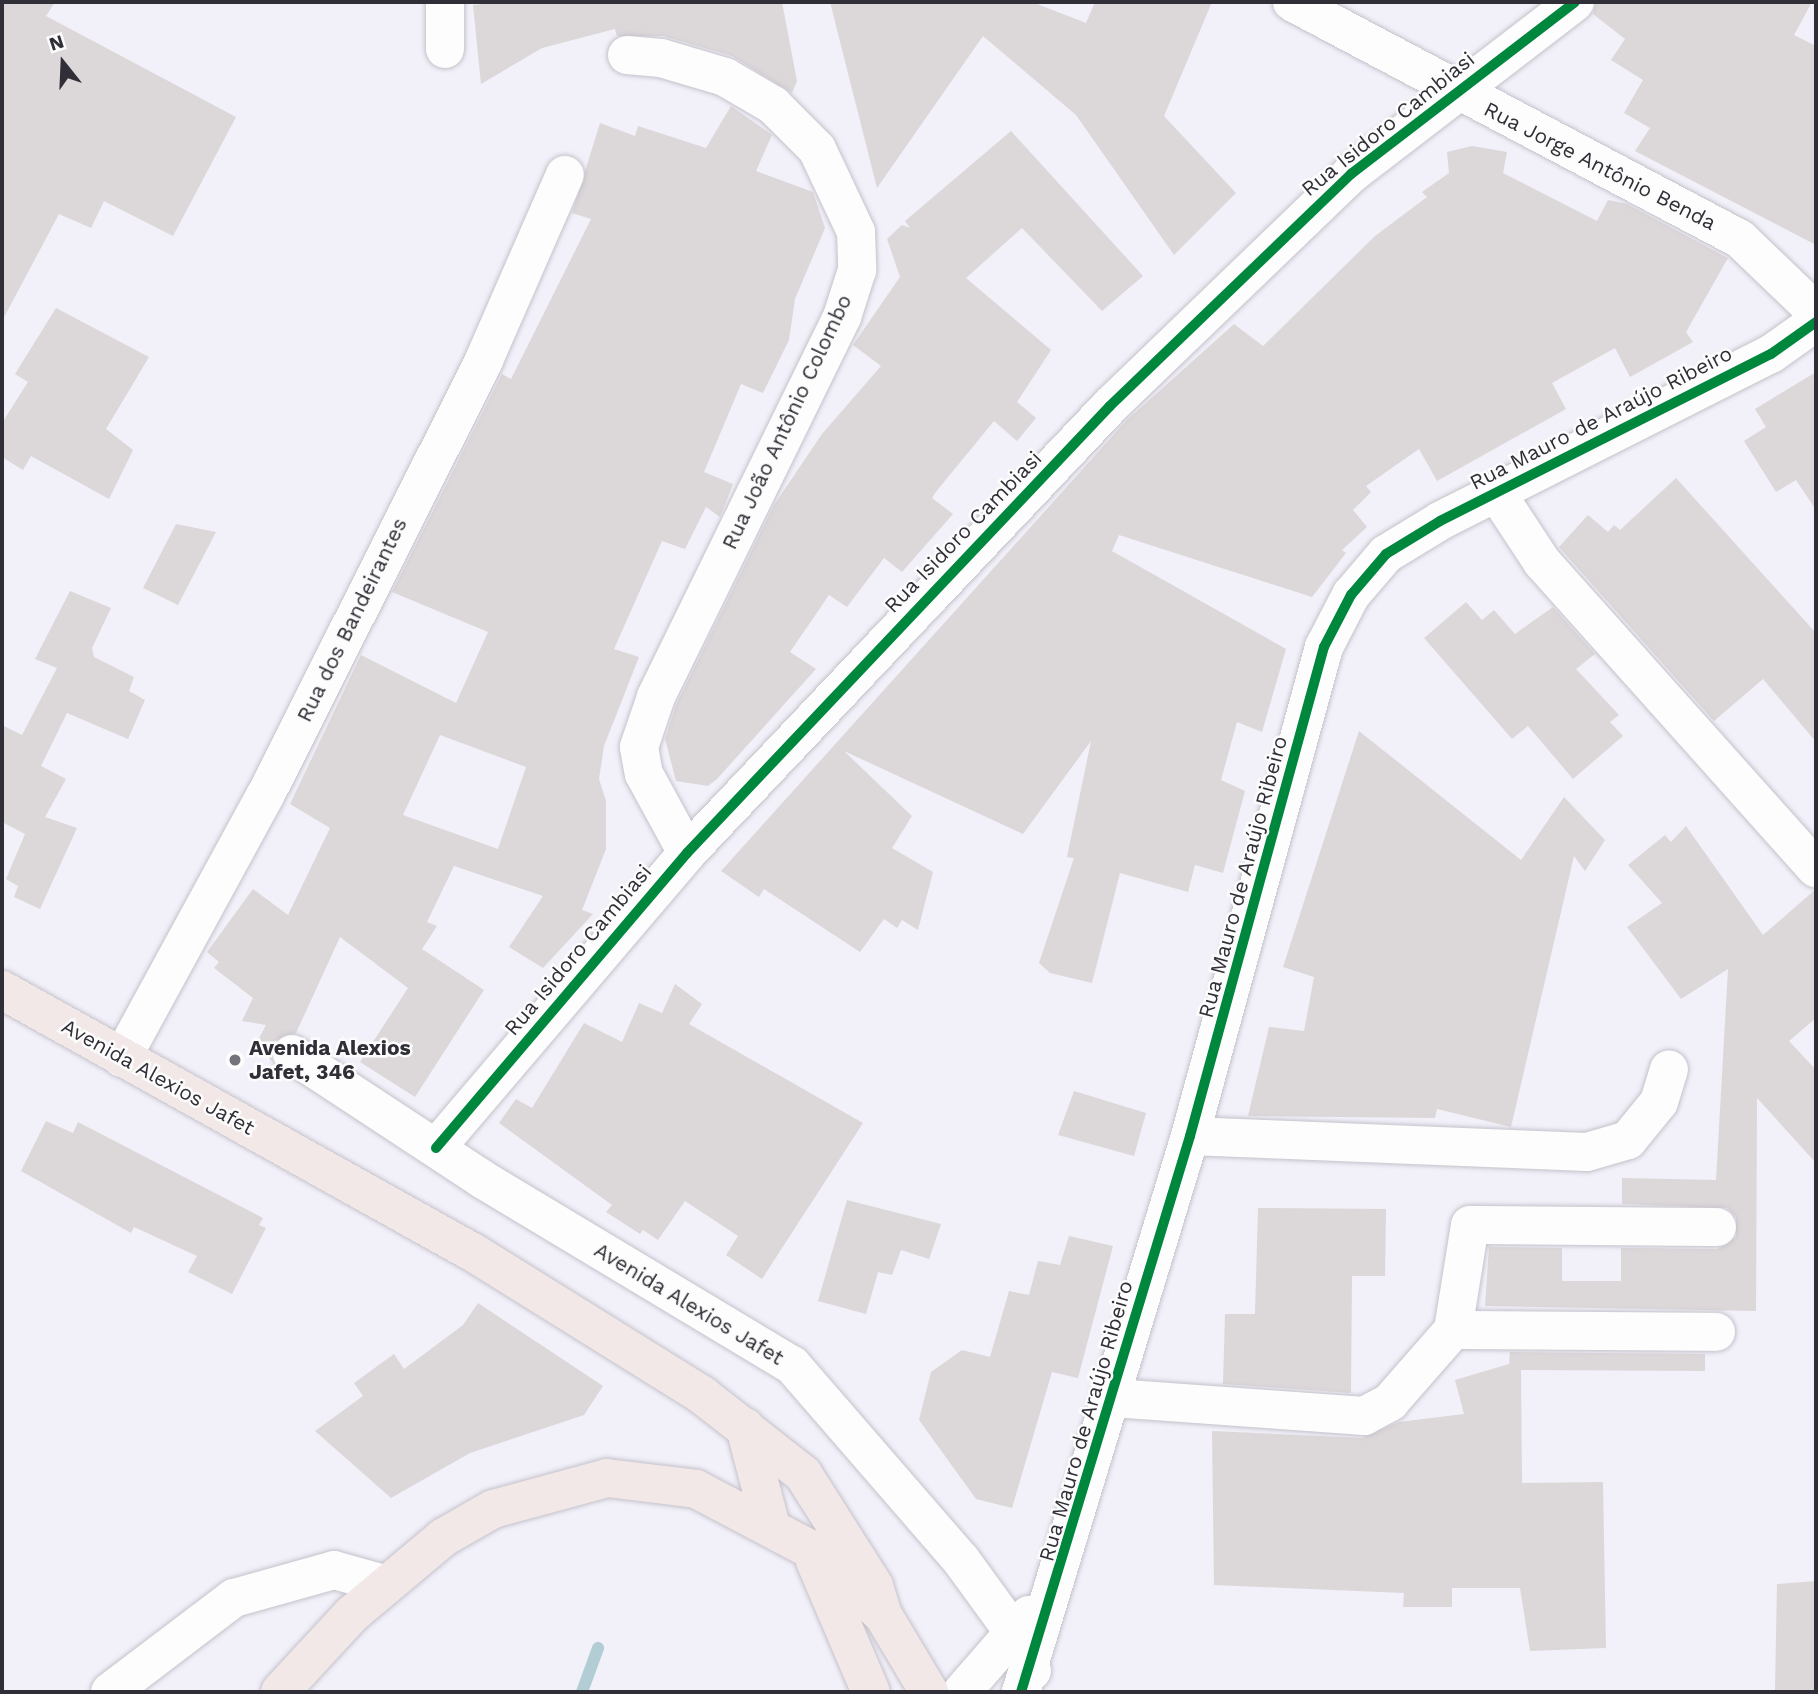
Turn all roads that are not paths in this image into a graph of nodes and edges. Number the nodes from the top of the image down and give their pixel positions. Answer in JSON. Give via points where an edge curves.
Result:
{"nodes":[{"id":1,"x":445,"y":2,"type":"edge"},
{"id":2,"x":1292,"y":2,"type":"edge"},
{"id":3,"x":1575,"y":2,"type":"edge"},
{"id":4,"x":445,"y":49,"type":"dead end"},
{"id":5,"x":626,"y":55,"type":"dead end"},
{"id":6,"x":1454,"y":91,"type":"junction"},
{"id":7,"x":565,"y":175,"type":"dead end"},
{"id":8,"x":1816,"y":312,"type":"edge"},
{"id":9,"x":1816,"y":322,"type":"edge"},
{"id":10,"x":1496,"y":492,"type":"junction"},
{"id":11,"x":687,"y":853,"type":"junction"},
{"id":12,"x":1816,"y":868,"type":"edge"},
{"id":13,"x":2,"y":990,"type":"edge"},
{"id":14,"x":292,"y":1054,"type":"dead end"},
{"id":15,"x":122,"y":1058,"type":"junction"},
{"id":16,"x":1669,"y":1069,"type":"dead end"},
{"id":17,"x":1191,"y":1136,"type":"junction"},
{"id":18,"x":436,"y":1148,"type":"junction"},
{"id":19,"x":1717,"y":1227,"type":"dead end"},
{"id":20,"x":1453,"y":1330,"type":"junction"},
{"id":21,"x":1716,"y":1332,"type":"dead end"},
{"id":22,"x":1113,"y":1398,"type":"junction"},
{"id":23,"x":745,"y":1427,"type":"junction"},
{"id":24,"x":771,"y":1527,"type":"junction"},
{"id":25,"x":810,"y":1549,"type":"junction"},
{"id":26,"x":1061,"y":1574,"type":"junction"},
{"id":27,"x":384,"y":1584,"type":"junction"},
{"id":28,"x":883,"y":1615,"type":"junction"},
{"id":29,"x":1014,"y":1635,"type":"junction"},
{"id":30,"x":1027,"y":1682,"type":"edge"},
{"id":31,"x":110,"y":1692,"type":"edge"},
{"id":32,"x":281,"y":1692,"type":"edge"},
{"id":33,"x":871,"y":1692,"type":"edge"},
{"id":34,"x":929,"y":1692,"type":"edge"},
{"id":35,"x":962,"y":1692,"type":"edge"}],
"edges":[{"from":1,"to":4,"type":"street"},
{"from":2,"to":6,"type":"street","name":"Rua Jorge Antônio Benda"},
{"from":3,"to":6,"type":"street","name":"Rua Isidoro Cambiasi"},
{"from":5,"to":11,"type":"street","name":"Rua João Antônio Colombo","via":[[661,58],[725,77],[773,105],[817,149],[856,232],[857,270],[842,317],[656,697],[639,747],[644,774]]},
{"from":6,"to":8,"type":"street","name":"Rua Jorge Antônio Benda","via":[[1740,239]]},
{"from":6,"to":11,"type":"street","name":"Rua Isidoro Cambiasi","via":[[1351,174],[1110,407]]},
{"from":7,"to":15,"type":"street","name":"Rua dos Bandeirantes","via":[[484,360],[265,796]]},
{"from":9,"to":10,"type":"street","name":"Rua Mauro de Araújo Ribeiro","via":[[1771,354]]},
{"from":10,"to":12,"type":"street","via":[[1542,562]]},
{"from":10,"to":17,"type":"street","name":"Rua Mauro de Araújo Ribeiro","via":[[1386,554],[1351,595],[1324,647]]},
{"from":11,"to":18,"type":"street","name":"Rua Isidoro Cambiasi"},
{"from":13,"to":15,"type":"main road","name":"Avenida Alexios Jafet"},
{"from":14,"to":18,"type":"street","name":"Avenida Alexios Jafet"},
{"from":15,"to":23,"type":"main road","name":"Avenida Alexios Jafet","via":[[474,1253]]},
{"from":16,"to":17,"type":"street","via":[[1658,1102],[1628,1140],[1587,1152]]},
{"from":17,"to":22,"type":"street","name":"Rua Mauro de Araújo Ribeiro"},
{"from":18,"to":29,"type":"street","name":"Avenida Alexios Jafet","via":[[792,1365],[906,1490]]},
{"from":19,"to":20,"type":"street","via":[[1470,1225]]},
{"from":20,"to":21,"type":"street"},
{"from":20,"to":22,"type":"street","via":[[1390,1402],[1364,1416]]},
{"from":22,"to":26,"type":"street","name":"Rua Mauro de Araújo Ribeiro"},
{"from":23,"to":24,"type":"main road"},
{"from":23,"to":28,"type":"main road","name":"Avenida Alexios Jafet","via":[[803,1474],[874,1586]]},
{"from":24,"to":25,"type":"main road"},
{"from":24,"to":27,"type":"main road","via":[[696,1489],[607,1478],[493,1509],[444,1537]]},
{"from":25,"to":28,"type":"main road"},
{"from":25,"to":33,"type":"main road"},
{"from":26,"to":29,"type":"street","name":"Rua Mauro de Araújo Ribeiro"},
{"from":26,"to":30,"type":"street","name":"Rua Mauro de Araújo Ribeiro"},
{"from":27,"to":31,"type":"street","via":[[334,1570],[234,1598]]},
{"from":27,"to":32,"type":"main road"},
{"from":28,"to":34,"type":"main road"},
{"from":29,"to":30,"type":"street","name":"Avenida Alexios Jafet"},
{"from":29,"to":35,"type":"street","name":"Rua Mauro de Araújo Ribeiro"}]}
